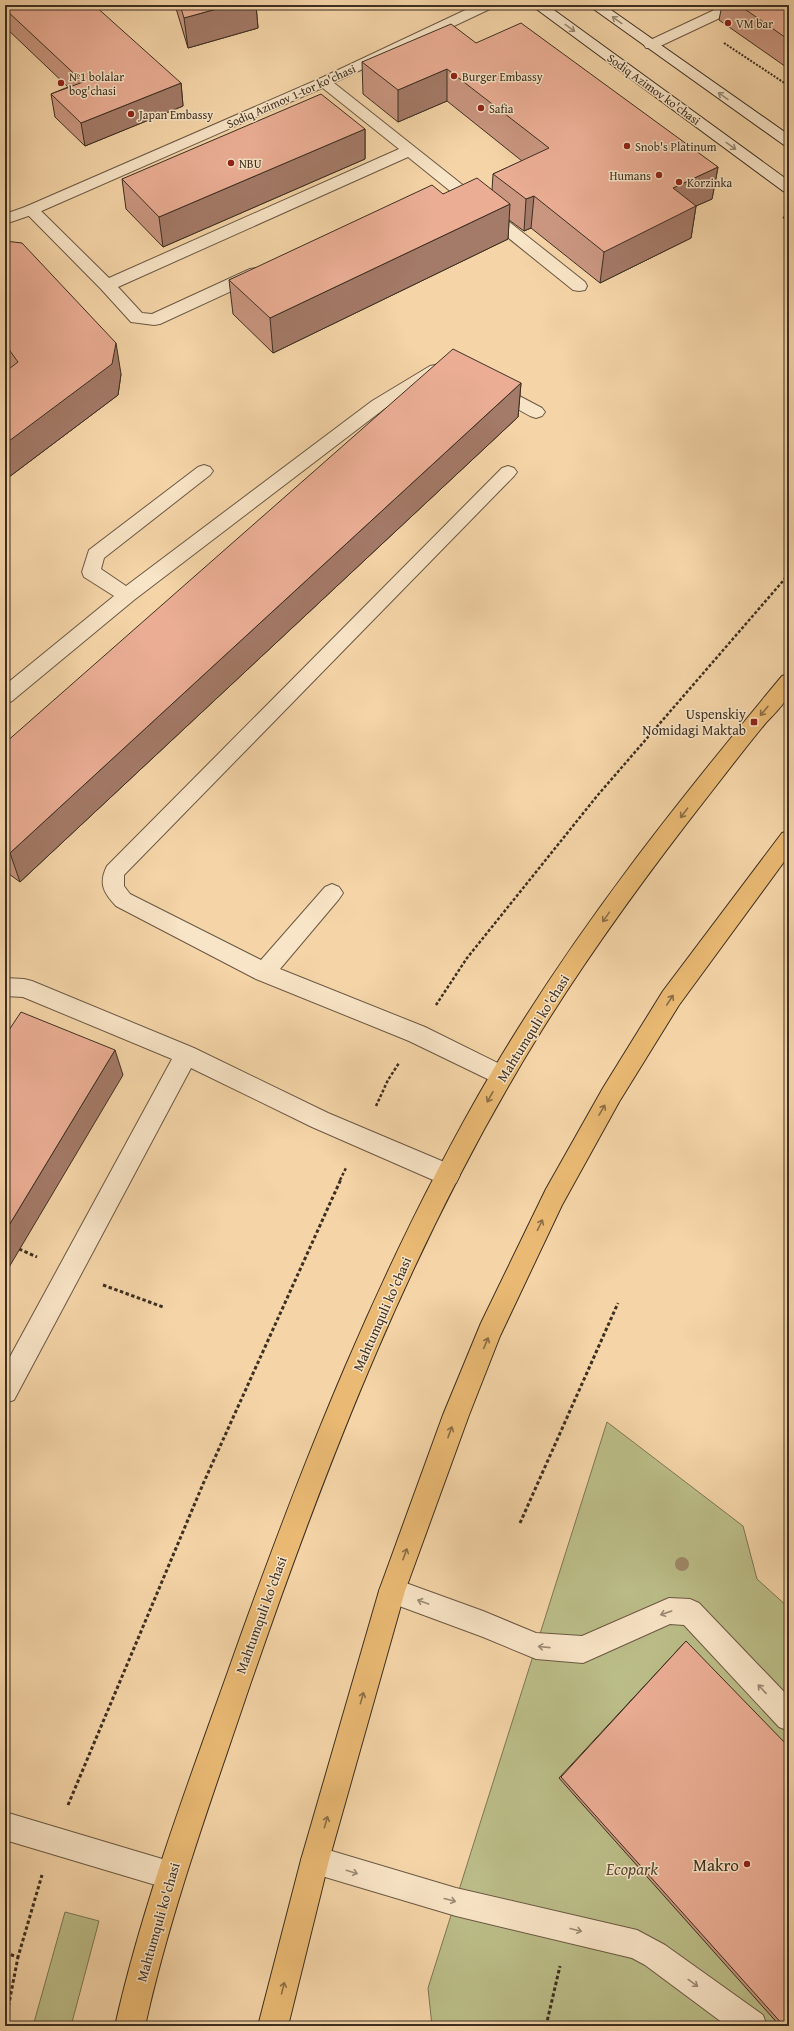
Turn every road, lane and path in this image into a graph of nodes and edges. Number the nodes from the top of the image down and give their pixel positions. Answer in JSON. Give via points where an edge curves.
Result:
{"nodes":[{"id":1,"x":487,"y":5,"type":"edge"},
{"id":2,"x":538,"y":5,"type":"edge"},
{"id":3,"x":595,"y":5,"type":"edge"},
{"id":4,"x":736,"y":5,"type":"edge"},
{"id":5,"x":694,"y":24,"type":"junction"},
{"id":6,"x":651,"y":45,"type":"junction"},
{"id":7,"x":324,"y":82,"type":"junction"},
{"id":8,"x":789,"y":86,"type":"edge"},
{"id":9,"x":786,"y":137,"type":"edge"},
{"id":10,"x":410,"y":150,"type":"junction"},
{"id":11,"x":789,"y":188,"type":"edge"},
{"id":12,"x":31,"y":210,"type":"junction"},
{"id":13,"x":5,"y":219,"type":"edge"},
{"id":14,"x":269,"y":267,"type":"edge"},
{"id":15,"x":107,"y":285,"type":"junction"},
{"id":16,"x":579,"y":286,"type":"dead end"},
{"id":17,"x":454,"y":370,"type":"edge"},
{"id":18,"x":481,"y":381,"type":"edge"},
{"id":19,"x":536,"y":412,"type":"dead end"},
{"id":20,"x":204,"y":471,"type":"dead end"},
{"id":21,"x":508,"y":472,"type":"dead end"},
{"id":22,"x":789,"y":574,"type":"edge"},
{"id":23,"x":127,"y":595,"type":"junction"},
{"id":24,"x":789,"y":681,"type":"edge"},
{"id":25,"x":5,"y":696,"type":"edge"},
{"id":26,"x":789,"y":839,"type":"edge"},
{"id":27,"x":332,"y":893,"type":"dead end"},
{"id":28,"x":264,"y":972,"type":"junction"},
{"id":29,"x":5,"y":987,"type":"edge"},
{"id":30,"x":417,"y":1034,"type":"junction"},
{"id":31,"x":186,"y":1055,"type":"junction"},
{"id":32,"x":502,"y":1076,"type":"junction"},
{"id":33,"x":362,"y":1137,"type":"junction"},
{"id":34,"x":448,"y":1175,"type":"junction"},
{"id":35,"x":618,"y":1303,"type":"dead end"},
{"id":36,"x":5,"y":1391,"type":"edge"},
{"id":37,"x":520,"y":1522,"type":"dead end"},
{"id":38,"x":392,"y":1591,"type":"junction"},
{"id":39,"x":789,"y":1717,"type":"edge"},
{"id":40,"x":5,"y":1826,"type":"edge"},
{"id":41,"x":52,"y":1840,"type":"junction"},
{"id":42,"x":315,"y":1860,"type":"junction"},
{"id":43,"x":169,"y":1875,"type":"junction"},
{"id":44,"x":569,"y":1929,"type":"junction"},
{"id":45,"x":5,"y":1953,"type":"edge"},
{"id":46,"x":18,"y":1957,"type":"junction"},
{"id":47,"x":5,"y":2024,"type":"edge"},
{"id":48,"x":130,"y":2026,"type":"edge"},
{"id":49,"x":274,"y":2026,"type":"edge"},
{"id":50,"x":546,"y":2026,"type":"edge"},
{"id":51,"x":752,"y":2026,"type":"edge"}],
"edges":[{"from":1,"to":7,"type":"street","name":"Sodiq Azimov 1-tor ko'chasi"},
{"from":2,"to":11,"type":"street","name":"Sodiq Azimov ko'chasi","one_way":true},
{"from":6,"to":3,"type":"street","one_way":true},
{"from":4,"to":5,"type":"street"},
{"from":5,"to":6,"type":"street"},
{"from":5,"to":8,"type":"path"},
{"from":9,"to":6,"type":"street","one_way":true},
{"from":7,"to":10,"type":"street"},
{"from":7,"to":12,"type":"street","name":"Sodiq Azimov 1-tor ko'chasi"},
{"from":10,"to":15,"type":"street"},
{"from":10,"to":16,"type":"street"},
{"from":12,"to":13,"type":"street","name":"Sodiq Azimov 1-tor ko'chasi"},
{"from":12,"to":15,"type":"street"},
{"from":14,"to":15,"type":"street","via":[[154,320],[137,318]]},
{"from":17,"to":23,"type":"street","via":[[436,370],[378,405]]},
{"from":18,"to":19,"type":"street"},
{"from":20,"to":23,"type":"street","via":[[96,556],[90,572]]},
{"from":21,"to":28,"type":"street","via":[[114,872],[113,888],[123,900]]},
{"from":22,"to":30,"type":"path","via":[[597,796],[467,958]]},
{"from":23,"to":25,"type":"street"},
{"from":24,"to":32,"type":"main road","name":"Mahtumquli ko'chasi","one_way":true,"via":[[754,722],[611,910]]},
{"from":38,"to":26,"type":"main road","one_way":true,"via":[[490,1331],[554,1197],[611,1095],[671,998]]},
{"from":27,"to":28,"type":"street"},
{"from":28,"to":30,"type":"street"},
{"from":29,"to":31,"type":"street","via":[[24,988]]},
{"from":30,"to":32,"type":"street"},
{"from":30,"to":33,"type":"path","via":[[388,1080]]},
{"from":31,"to":33,"type":"street","via":[[320,1120]]},
{"from":31,"to":36,"type":"street"},
{"from":32,"to":34,"type":"main road","name":"Mahtumquli ko'chasi","one_way":true},
{"from":33,"to":34,"type":"street"},
{"from":33,"to":41,"type":"path","via":[[313,1236],[213,1462]]},
{"from":34,"to":43,"type":"main road","name":"Mahtumquli ko'chasi","via":[[400,1272],[287,1542]]},
{"from":35,"to":37,"type":"path"},
{"from":39,"to":38,"type":"street","one_way":true,"via":[[690,1612],[669,1611],[583,1650],[536,1646]]},
{"from":42,"to":38,"type":"main road","one_way":true},
{"from":40,"to":41,"type":"street"},
{"from":41,"to":43,"type":"street"},
{"from":41,"to":46,"type":"path"},
{"from":42,"to":44,"type":"street","one_way":true,"via":[[412,1890]]},
{"from":49,"to":42,"type":"main road","one_way":true},
{"from":43,"to":48,"type":"main road","name":"Mahtumquli ko'chasi"},
{"from":44,"to":50,"type":"path"},
{"from":44,"to":51,"type":"street","one_way":true,"via":[[638,1945]]},
{"from":45,"to":46,"type":"path"},
{"from":46,"to":47,"type":"path"}]}
